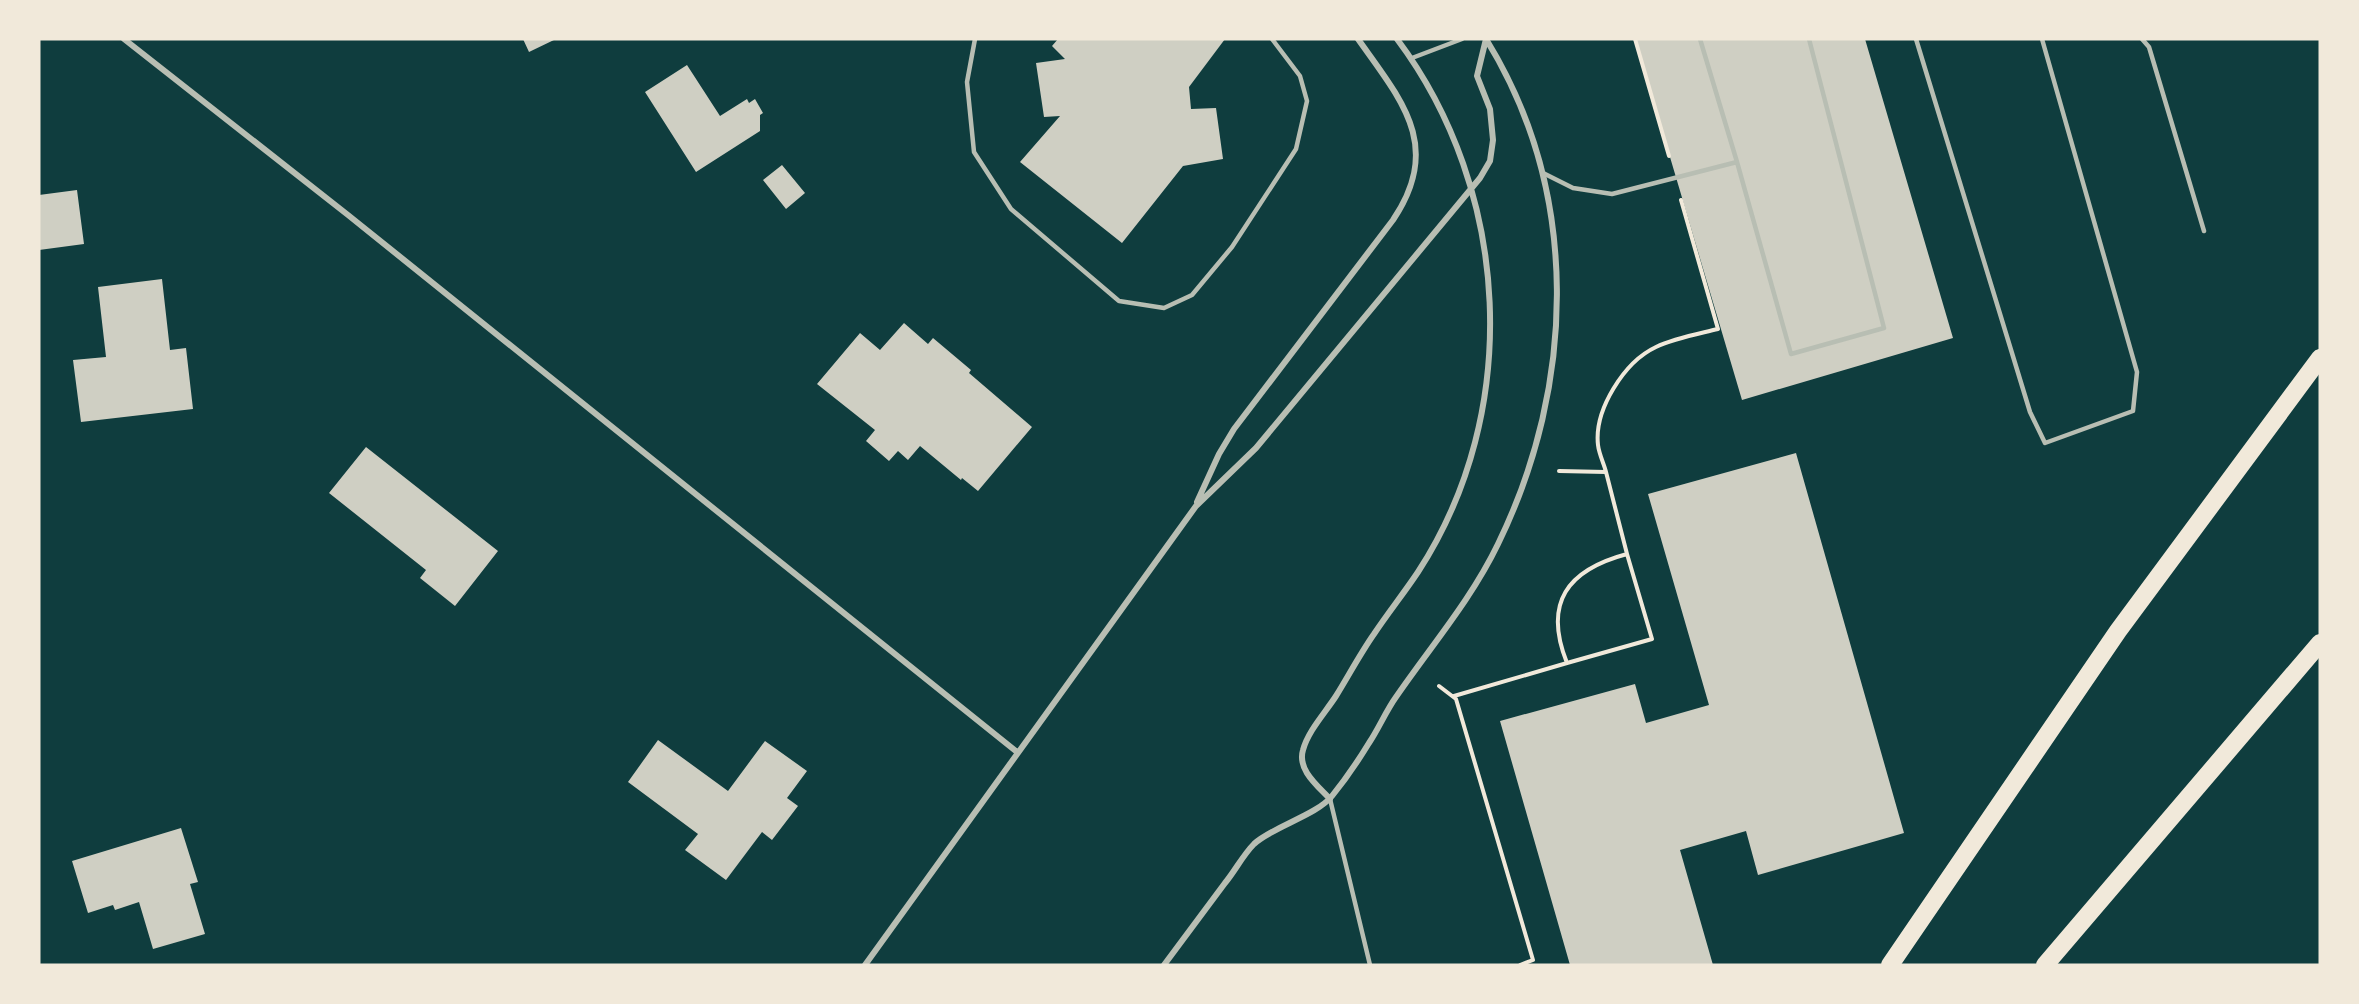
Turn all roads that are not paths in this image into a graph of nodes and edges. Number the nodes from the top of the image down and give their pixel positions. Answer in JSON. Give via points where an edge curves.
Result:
{"nodes":[{"id":1,"x":124,"y":39,"type":"edge"},
{"id":2,"x":975,"y":39,"type":"edge"},
{"id":3,"x":1272,"y":39,"type":"edge"},
{"id":4,"x":1358,"y":39,"type":"edge"},
{"id":5,"x":1397,"y":39,"type":"edge"},
{"id":6,"x":1462,"y":39,"type":"edge"},
{"id":7,"x":1486,"y":39,"type":"edge"},
{"id":8,"x":1700,"y":39,"type":"edge"},
{"id":9,"x":1809,"y":39,"type":"edge"},
{"id":10,"x":1916,"y":39,"type":"edge"},
{"id":11,"x":2043,"y":39,"type":"edge"},
{"id":12,"x":2142,"y":39,"type":"edge"},
{"id":13,"x":1412,"y":58,"type":"junction"},
{"id":14,"x":1737,"y":162,"type":"junction"},
{"id":15,"x":1542,"y":173,"type":"junction"},
{"id":16,"x":1471,"y":191,"type":"junction"},
{"id":17,"x":2204,"y":231,"type":"dead end"},
{"id":18,"x":2320,"y":358,"type":"edge"},
{"id":19,"x":1196,"y":506,"type":"junction"},
{"id":20,"x":2320,"y":643,"type":"edge"},
{"id":21,"x":1017,"y":752,"type":"junction"},
{"id":22,"x":1330,"y":799,"type":"junction"},
{"id":23,"x":865,"y":965,"type":"edge"},
{"id":24,"x":1164,"y":965,"type":"edge"},
{"id":25,"x":1370,"y":965,"type":"edge"},
{"id":26,"x":1890,"y":965,"type":"edge"},
{"id":27,"x":2045,"y":965,"type":"edge"}],
"edges":[{"from":1,"to":21,"type":"street"},
{"from":2,"to":3,"type":"lane","via":[[967,82],[974,152],[1011,209],[1119,301],[1164,309],[1192,295],[1232,246],[1296,149],[1307,101],[1300,76]]},
{"from":4,"to":19,"type":"street","via":[[1403,104],[1416,153],[1414,178],[1393,220],[1234,429]]},
{"from":5,"to":13,"type":"street"},
{"from":6,"to":13,"type":"lane"},
{"from":7,"to":15,"type":"street","via":[[1519,100]]},
{"from":7,"to":16,"type":"street","via":[[1477,76],[1490,109],[1492,152],[1486,170]]},
{"from":8,"to":14,"type":"lane"},
{"from":9,"to":14,"type":"lane","via":[[1884,328],[1791,354]]},
{"from":10,"to":11,"type":"lane","via":[[2030,412],[2045,443],[2133,411],[2137,372]]},
{"from":12,"to":17,"type":"lane","via":[[2149,47]]},
{"from":13,"to":16,"type":"street","via":[[1456,143]]},
{"from":14,"to":15,"type":"lane","via":[[1612,194],[1573,188]]},
{"from":15,"to":22,"type":"street","via":[[1555,235],[1556,349],[1546,404],[1524,482],[1483,571]]},
{"from":16,"to":19,"type":"street","via":[[1256,448]]},
{"from":16,"to":22,"type":"street","via":[[1488,269],[1492,326],[1477,435],[1432,549],[1305,744],[1304,769]]},
{"from":18,"to":26,"type":"highway","via":[[2118,631]]},
{"from":19,"to":21,"type":"street"},
{"from":20,"to":27,"type":"highway"},
{"from":21,"to":23,"type":"street"},
{"from":22,"to":24,"type":"street","via":[[1255,843]]},
{"from":22,"to":25,"type":"lane"}]}
